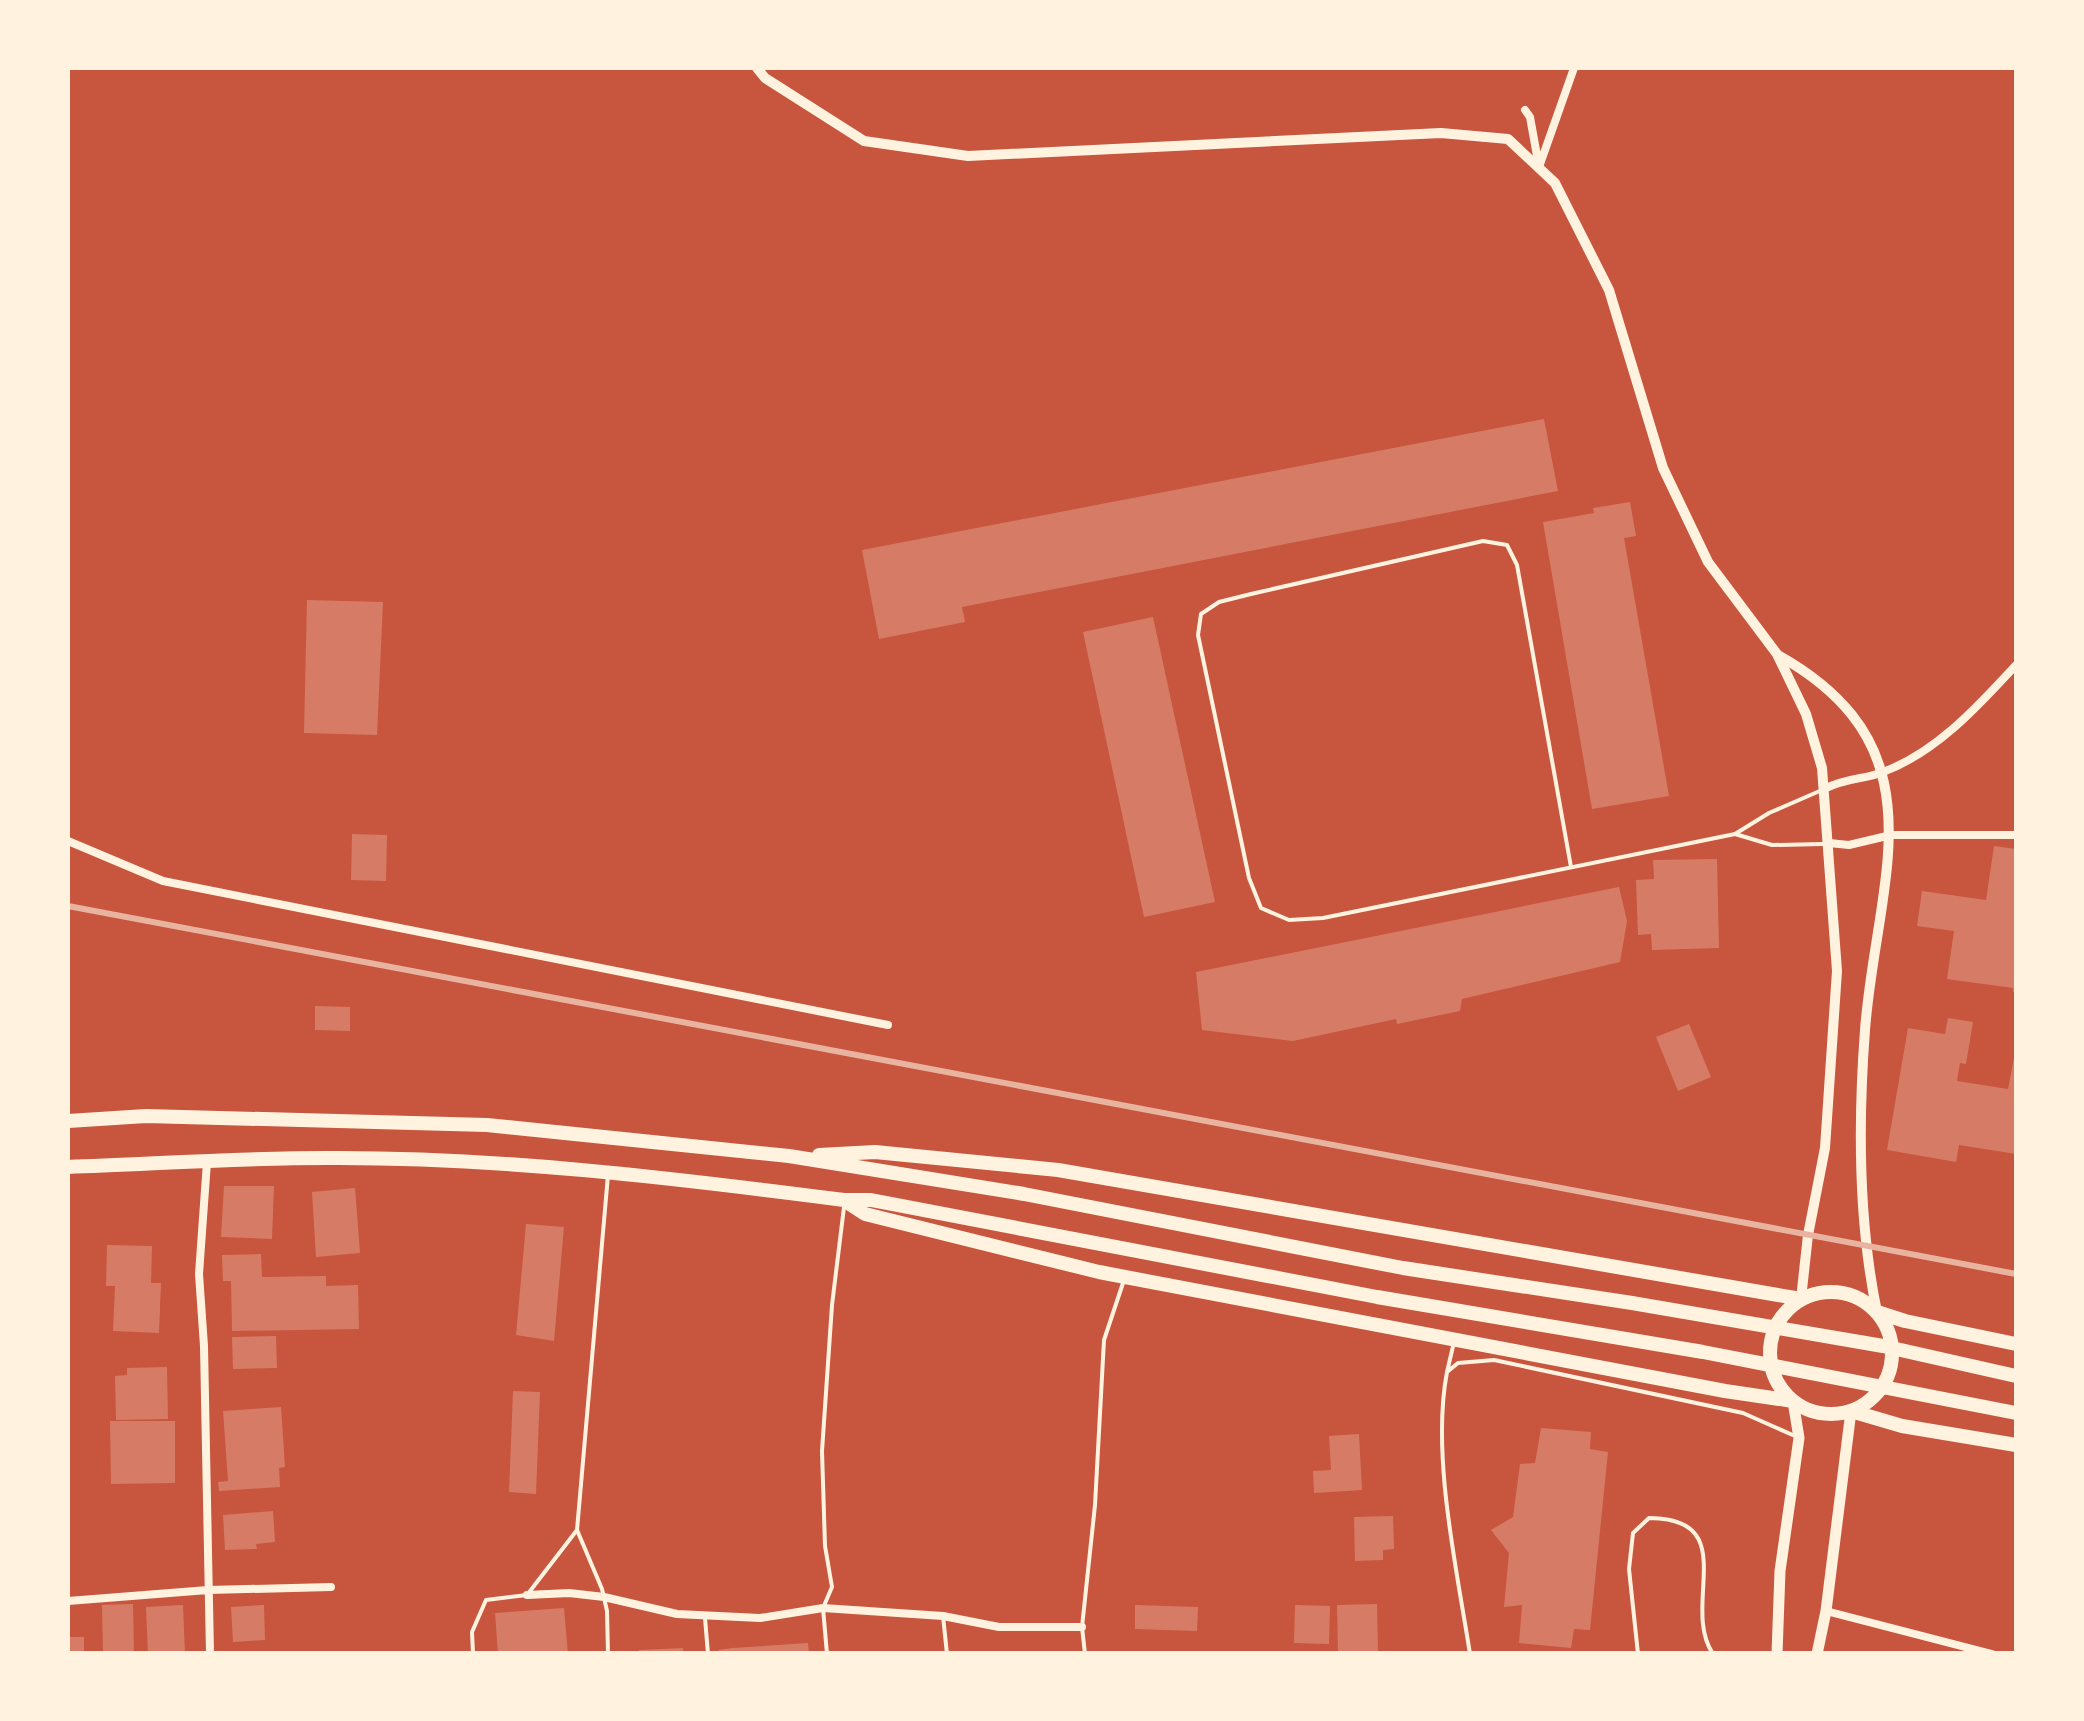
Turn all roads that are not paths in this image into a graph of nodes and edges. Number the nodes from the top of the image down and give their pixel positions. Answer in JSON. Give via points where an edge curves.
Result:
{"nodes":[{"id":1,"x":757,"y":68,"type":"edge"},
{"id":2,"x":1574,"y":68,"type":"edge"},
{"id":3,"x":1525,"y":110,"type":"dead end"},
{"id":4,"x":1538,"y":167,"type":"junction"},
{"id":5,"x":1777,"y":654,"type":"junction"},
{"id":6,"x":2016,"y":666,"type":"edge"},
{"id":7,"x":1881,"y":773,"type":"junction"},
{"id":8,"x":1824,"y":789,"type":"junction"},
{"id":9,"x":1734,"y":834,"type":"junction"},
{"id":10,"x":1891,"y":835,"type":"junction"},
{"id":11,"x":2016,"y":835,"type":"edge"},
{"id":12,"x":68,"y":842,"type":"edge"},
{"id":13,"x":1829,"y":844,"type":"junction"},
{"id":14,"x":1571,"y":867,"type":"junction"},
{"id":15,"x":888,"y":1025,"type":"dead end"},
{"id":16,"x":68,"y":1121,"type":"edge"},
{"id":17,"x":789,"y":1156,"type":"junction"},
{"id":18,"x":206,"y":1162,"type":"junction"},
{"id":19,"x":68,"y":1167,"type":"edge"},
{"id":20,"x":608,"y":1172,"type":"junction"},
{"id":21,"x":844,"y":1200,"type":"junction"},
{"id":22,"x":1126,"y":1276,"type":"junction"},
{"id":23,"x":1801,"y":1299,"type":"junction"},
{"id":24,"x":1877,"y":1312,"type":"junction"},
{"id":25,"x":1455,"y":1338,"type":"junction"},
{"id":26,"x":2016,"y":1344,"type":"edge"},
{"id":27,"x":1447,"y":1372,"type":"junction"},
{"id":28,"x":2016,"y":1376,"type":"edge"},
{"id":29,"x":1793,"y":1400,"type":"junction"},
{"id":30,"x":1851,"y":1410,"type":"junction"},
{"id":31,"x":2016,"y":1412,"type":"edge"},
{"id":32,"x":1799,"y":1438,"type":"junction"},
{"id":33,"x":2016,"y":1444,"type":"edge"},
{"id":34,"x":577,"y":1530,"type":"junction"},
{"id":35,"x":331,"y":1588,"type":"dead end"},
{"id":36,"x":208,"y":1590,"type":"junction"},
{"id":37,"x":527,"y":1595,"type":"junction"},
{"id":38,"x":604,"y":1597,"type":"junction"},
{"id":39,"x":68,"y":1602,"type":"edge"},
{"id":40,"x":823,"y":1608,"type":"junction"},
{"id":41,"x":1826,"y":1611,"type":"junction"},
{"id":42,"x":704,"y":1614,"type":"junction"},
{"id":43,"x":944,"y":1616,"type":"junction"},
{"id":44,"x":1082,"y":1626,"type":"junction"},
{"id":45,"x":210,"y":1654,"type":"edge"},
{"id":46,"x":473,"y":1654,"type":"edge"},
{"id":47,"x":608,"y":1654,"type":"edge"},
{"id":48,"x":708,"y":1654,"type":"edge"},
{"id":49,"x":826,"y":1654,"type":"edge"},
{"id":50,"x":947,"y":1654,"type":"edge"},
{"id":51,"x":1085,"y":1654,"type":"edge"},
{"id":52,"x":1470,"y":1654,"type":"edge"},
{"id":53,"x":1638,"y":1654,"type":"edge"},
{"id":54,"x":1713,"y":1654,"type":"edge"},
{"id":55,"x":1777,"y":1654,"type":"edge"},
{"id":56,"x":1817,"y":1654,"type":"edge"},
{"id":57,"x":1992,"y":1654,"type":"edge"}],
"edges":[{"from":1,"to":4,"type":"street","via":[[864,141],[968,156],[1441,132],[1508,139]]},
{"from":2,"to":4,"type":"street"},
{"from":3,"to":4,"type":"street"},
{"from":4,"to":5,"type":"street","via":[[1555,183],[1609,290],[1663,468],[1708,562]]},
{"from":5,"to":7,"type":"street","via":[[1809,672],[1856,722]]},
{"from":5,"to":8,"type":"street","via":[[1806,714]]},
{"from":6,"to":7,"type":"street","via":[[1969,716]]},
{"from":7,"to":8,"type":"street"},
{"from":7,"to":10,"type":"street"},
{"from":8,"to":9,"type":"lane"},
{"from":8,"to":13,"type":"street"},
{"from":9,"to":13,"type":"lane","via":[[1772,845]]},
{"from":9,"to":14,"type":"lane"},
{"from":10,"to":11,"type":"street"},
{"from":10,"to":13,"type":"street"},
{"from":10,"to":24,"type":"street","via":[[1865,1029],[1862,1129],[1865,1245]]},
{"from":12,"to":15,"type":"street","via":[[163,881]]},
{"from":13,"to":23,"type":"street","via":[[1837,971],[1825,1148]]},
{"from":14,"to":14,"type":"lane","via":[[1323,918],[1290,920],[1261,908],[1198,634],[1202,614],[1251,594],[1484,542],[1507,545],[1517,565]]},
{"from":16,"to":17,"type":"highway","via":[[146,1116],[487,1124]]},
{"from":17,"to":23,"type":"highway","via":[[875,1152],[1058,1170]]},
{"from":17,"to":28,"type":"highway","via":[[1403,1268],[1829,1336]]},
{"from":18,"to":19,"type":"highway"},
{"from":18,"to":20,"type":"highway","via":[[328,1158]]},
{"from":18,"to":36,"type":"street","via":[[199,1274]]},
{"from":20,"to":21,"type":"highway"},
{"from":20,"to":34,"type":"lane"},
{"from":21,"to":22,"type":"highway","via":[[865,1214]]},
{"from":21,"to":31,"type":"highway"},
{"from":21,"to":40,"type":"lane","via":[[822,1451],[832,1587]]},
{"from":22,"to":25,"type":"highway"},
{"from":22,"to":44,"type":"lane","via":[[1104,1340]]},
{"from":23,"to":24,"type":"highway","via":[[1841,1292]]},
{"from":23,"to":29,"type":"highway","via":[[1772,1336],[1770,1360]]},
{"from":24,"to":26,"type":"highway"},
{"from":24,"to":30,"type":"highway","via":[[1890,1332],[1887,1380]]},
{"from":25,"to":27,"type":"lane"},
{"from":25,"to":29,"type":"highway"},
{"from":27,"to":32,"type":"lane","via":[[1458,1363],[1494,1360],[1743,1413]]},
{"from":27,"to":52,"type":"lane","via":[[1448,1498]]},
{"from":29,"to":30,"type":"highway","via":[[1821,1412]]},
{"from":29,"to":32,"type":"main road"},
{"from":30,"to":33,"type":"highway","via":[[1902,1426]]},
{"from":30,"to":41,"type":"main road"},
{"from":32,"to":55,"type":"main road","via":[[1780,1571]]},
{"from":34,"to":37,"type":"lane"},
{"from":34,"to":38,"type":"lane"},
{"from":35,"to":36,"type":"street"},
{"from":36,"to":39,"type":"street"},
{"from":36,"to":45,"type":"street"},
{"from":37,"to":38,"type":"street"},
{"from":37,"to":46,"type":"lane","via":[[486,1600],[472,1632]]},
{"from":38,"to":42,"type":"street"},
{"from":38,"to":47,"type":"lane"},
{"from":40,"to":42,"type":"street","via":[[760,1618]]},
{"from":40,"to":43,"type":"street"},
{"from":40,"to":49,"type":"lane"},
{"from":41,"to":56,"type":"main road"},
{"from":41,"to":57,"type":"street"},
{"from":42,"to":48,"type":"lane"},
{"from":43,"to":44,"type":"street","via":[[999,1627]]},
{"from":43,"to":50,"type":"lane"},
{"from":44,"to":51,"type":"lane"},
{"from":53,"to":54,"type":"lane","via":[[1629,1570],[1633,1533],[1648,1518],[1676,1518],[1692,1529],[1702,1550],[1704,1641]]}]}
